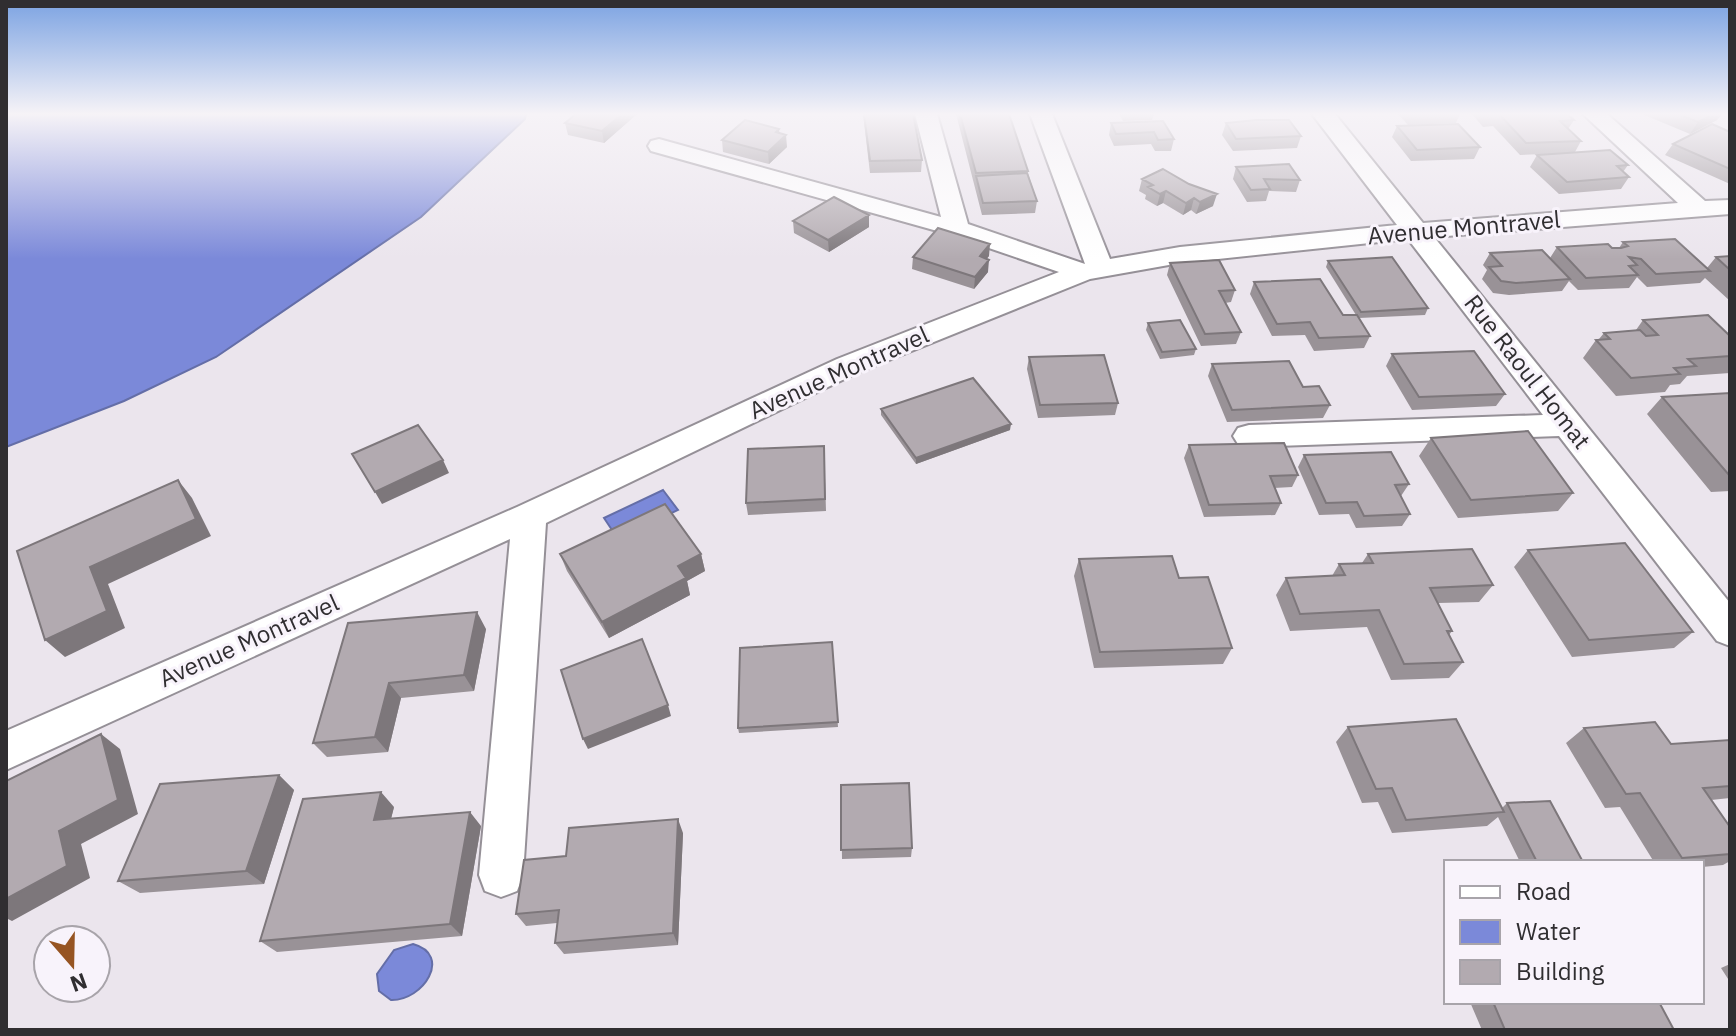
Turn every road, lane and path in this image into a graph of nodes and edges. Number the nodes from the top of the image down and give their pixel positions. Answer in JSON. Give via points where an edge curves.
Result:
{"nodes":[{"id":1,"x":718,"y":162,"type":"edge"},
{"id":2,"x":939,"y":162,"type":"edge"},
{"id":3,"x":1057,"y":162,"type":"edge"},
{"id":4,"x":1361,"y":162,"type":"edge"},
{"id":5,"x":1647,"y":162,"type":"edge"},
{"id":6,"x":1730,"y":207,"type":"edge"},
{"id":7,"x":1699,"y":209,"type":"junction"},
{"id":8,"x":957,"y":229,"type":"junction"},
{"id":9,"x":1415,"y":231,"type":"junction"},
{"id":10,"x":1093,"y":271,"type":"junction"},
{"id":11,"x":1569,"y":425,"type":"junction"},
{"id":12,"x":1249,"y":436,"type":"dead end"},
{"id":13,"x":529,"y":516,"type":"junction"},
{"id":14,"x":1730,"y":630,"type":"edge"},
{"id":15,"x":6,"y":751,"type":"edge"},
{"id":16,"x":501,"y":875,"type":"dead end"}],
"edges":[{"from":1,"to":8,"type":"street"},
{"from":2,"to":8,"type":"street"},
{"from":3,"to":10,"type":"street"},
{"from":4,"to":9,"type":"street","name":"Rue Raoul Homat"},
{"from":5,"to":7,"type":"street"},
{"from":6,"to":7,"type":"street","name":"Avenue Montravel"},
{"from":7,"to":9,"type":"street","name":"Avenue Montravel"},
{"from":8,"to":10,"type":"street"},
{"from":9,"to":10,"type":"street","name":"Avenue Montravel","via":[[1180,255]]},
{"from":9,"to":11,"type":"street","name":"Rue Raoul Homat"},
{"from":10,"to":13,"type":"street","name":"Avenue Montravel","via":[[847,366]]},
{"from":11,"to":12,"type":"street"},
{"from":11,"to":14,"type":"street","name":"Rue Raoul Homat"},
{"from":13,"to":15,"type":"street","name":"Avenue Montravel"},
{"from":13,"to":16,"type":"street"}]}
